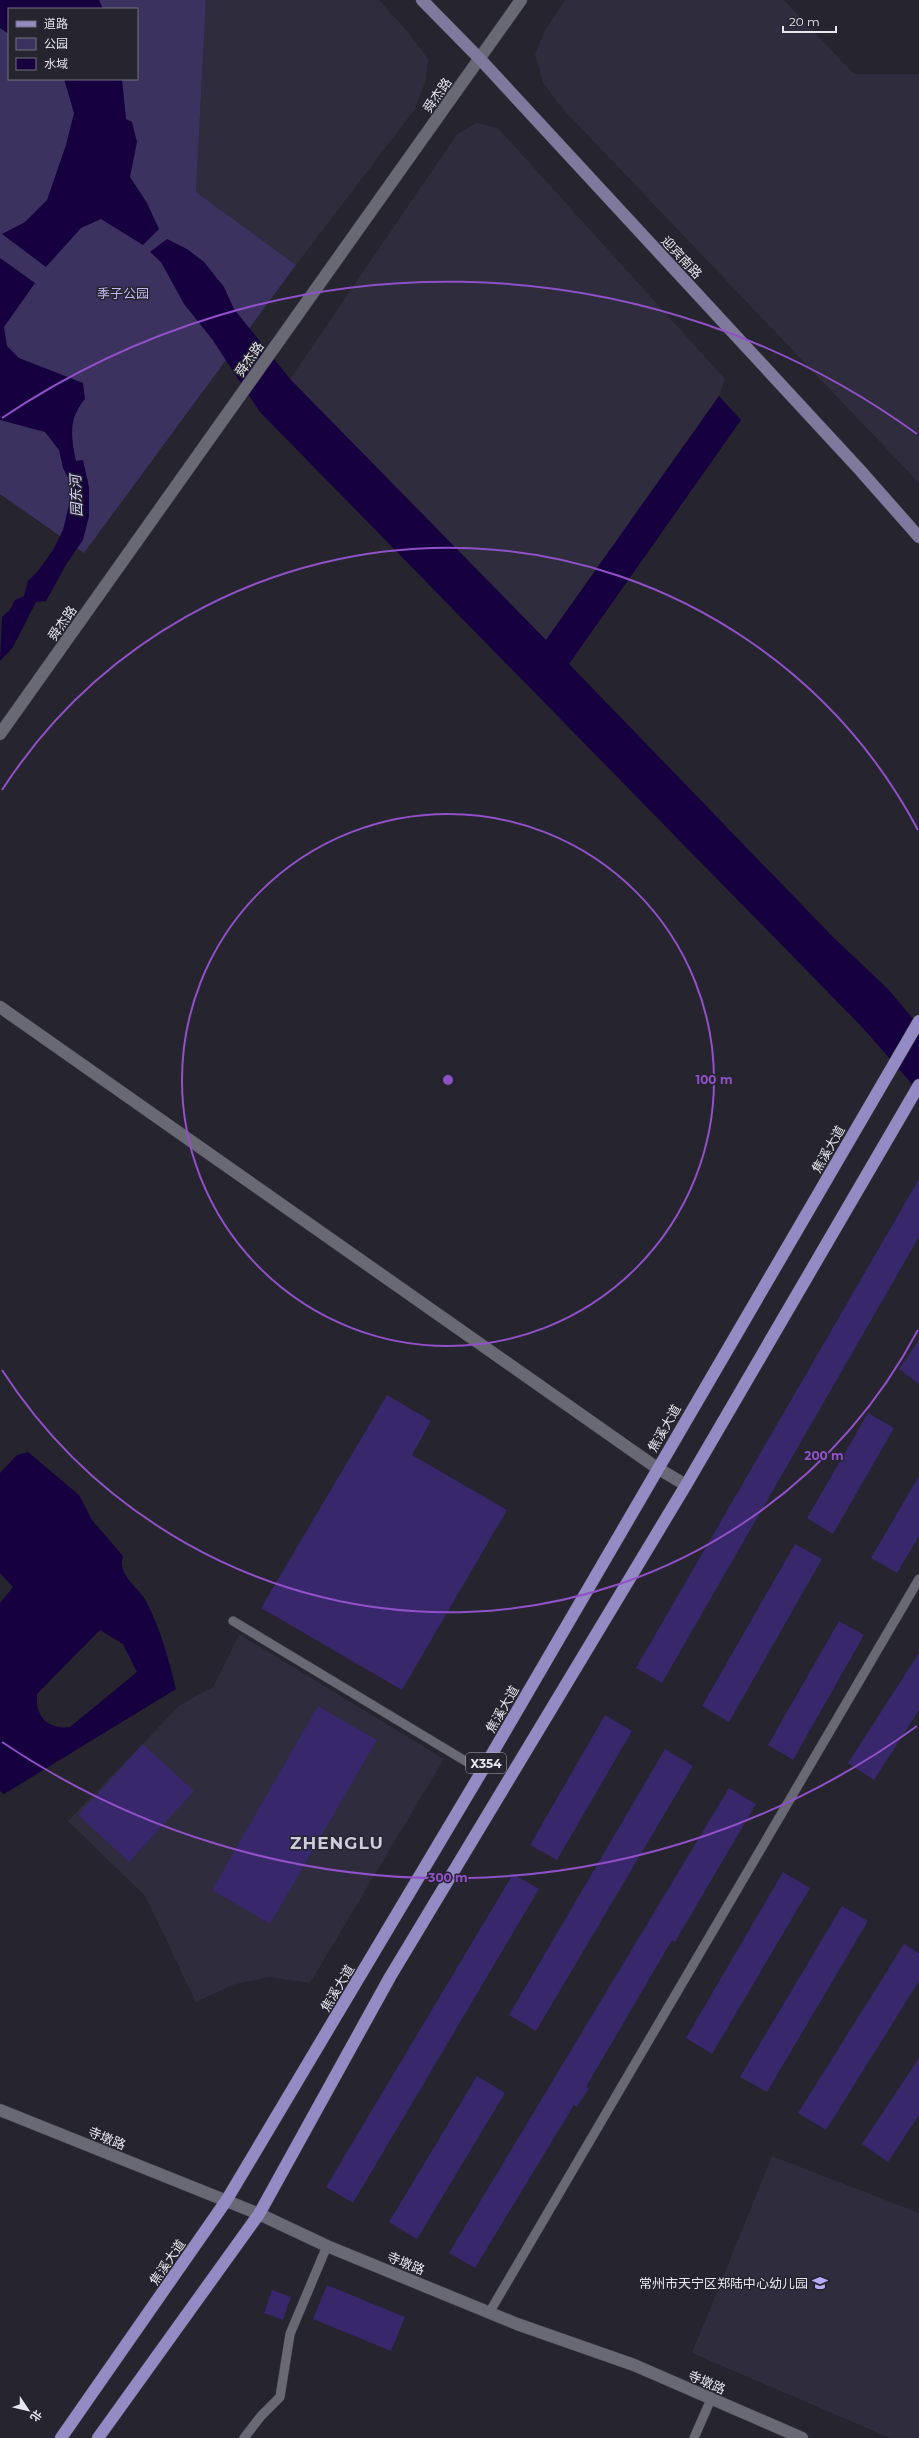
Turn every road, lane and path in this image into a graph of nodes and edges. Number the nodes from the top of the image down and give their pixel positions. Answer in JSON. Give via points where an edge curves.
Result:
{"nodes":[{"id":1,"x":422,"y":0,"type":"edge"},
{"id":2,"x":521,"y":0,"type":"edge"},
{"id":3,"x":480,"y":59,"type":"junction"},
{"id":4,"x":919,"y":537,"type":"edge"},
{"id":5,"x":0,"y":734,"type":"edge"},
{"id":6,"x":0,"y":1006,"type":"edge"},
{"id":7,"x":919,"y":1021,"type":"edge"},
{"id":8,"x":919,"y":1085,"type":"edge"},
{"id":9,"x":657,"y":1468,"type":"junction"},
{"id":10,"x":686,"y":1485,"type":"junction"},
{"id":11,"x":919,"y":1579,"type":"edge"},
{"id":12,"x":233,"y":1621,"type":"dead end"},
{"id":13,"x":482,"y":1771,"type":"junction"},
{"id":14,"x":0,"y":2110,"type":"edge"},
{"id":15,"x":226,"y":2201,"type":"junction"},
{"id":16,"x":260,"y":2214,"type":"junction"},
{"id":17,"x":327,"y":2246,"type":"junction"},
{"id":18,"x":489,"y":2313,"type":"junction"},
{"id":19,"x":711,"y":2399,"type":"junction"},
{"id":20,"x":61,"y":2438,"type":"edge"},
{"id":21,"x":98,"y":2438,"type":"edge"},
{"id":22,"x":244,"y":2438,"type":"edge"},
{"id":23,"x":694,"y":2438,"type":"edge"},
{"id":24,"x":802,"y":2438,"type":"edge"}],
"edges":[{"from":1,"to":3,"type":"street","name":"迎宾南路"},
{"from":2,"to":3,"type":"street","name":"舜杰路"},
{"from":3,"to":4,"type":"street","name":"迎宾南路"},
{"from":3,"to":5,"type":"street","name":"舜杰路"},
{"from":6,"to":9,"type":"street"},
{"from":7,"to":9,"type":"main road","name":"焦溪大道","number":"X354"},
{"from":8,"to":10,"type":"main road","number":"X354"},
{"from":9,"to":10,"type":"street"},
{"from":9,"to":13,"type":"main road","name":"焦溪大道","number":"X354"},
{"from":10,"to":16,"type":"main road","number":"X354","via":[[390,1977]]},
{"from":11,"to":18,"type":"lane"},
{"from":12,"to":13,"type":"lane"},
{"from":13,"to":15,"type":"main road","name":"焦溪大道","number":"X354"},
{"from":14,"to":15,"type":"street","name":"寺墩路"},
{"from":15,"to":16,"type":"street","name":"寺墩路"},
{"from":15,"to":20,"type":"main road","name":"焦溪大道","number":"X354"},
{"from":16,"to":17,"type":"street","name":"寺墩路"},
{"from":16,"to":21,"type":"main road","number":"X354"},
{"from":17,"to":18,"type":"street","name":"寺墩路"},
{"from":17,"to":22,"type":"lane","via":[[290,2334],[280,2397]]},
{"from":18,"to":19,"type":"street","name":"寺墩路","via":[[634,2366]]},
{"from":19,"to":23,"type":"lane"},
{"from":19,"to":24,"type":"street","name":"寺墩路"}]}
